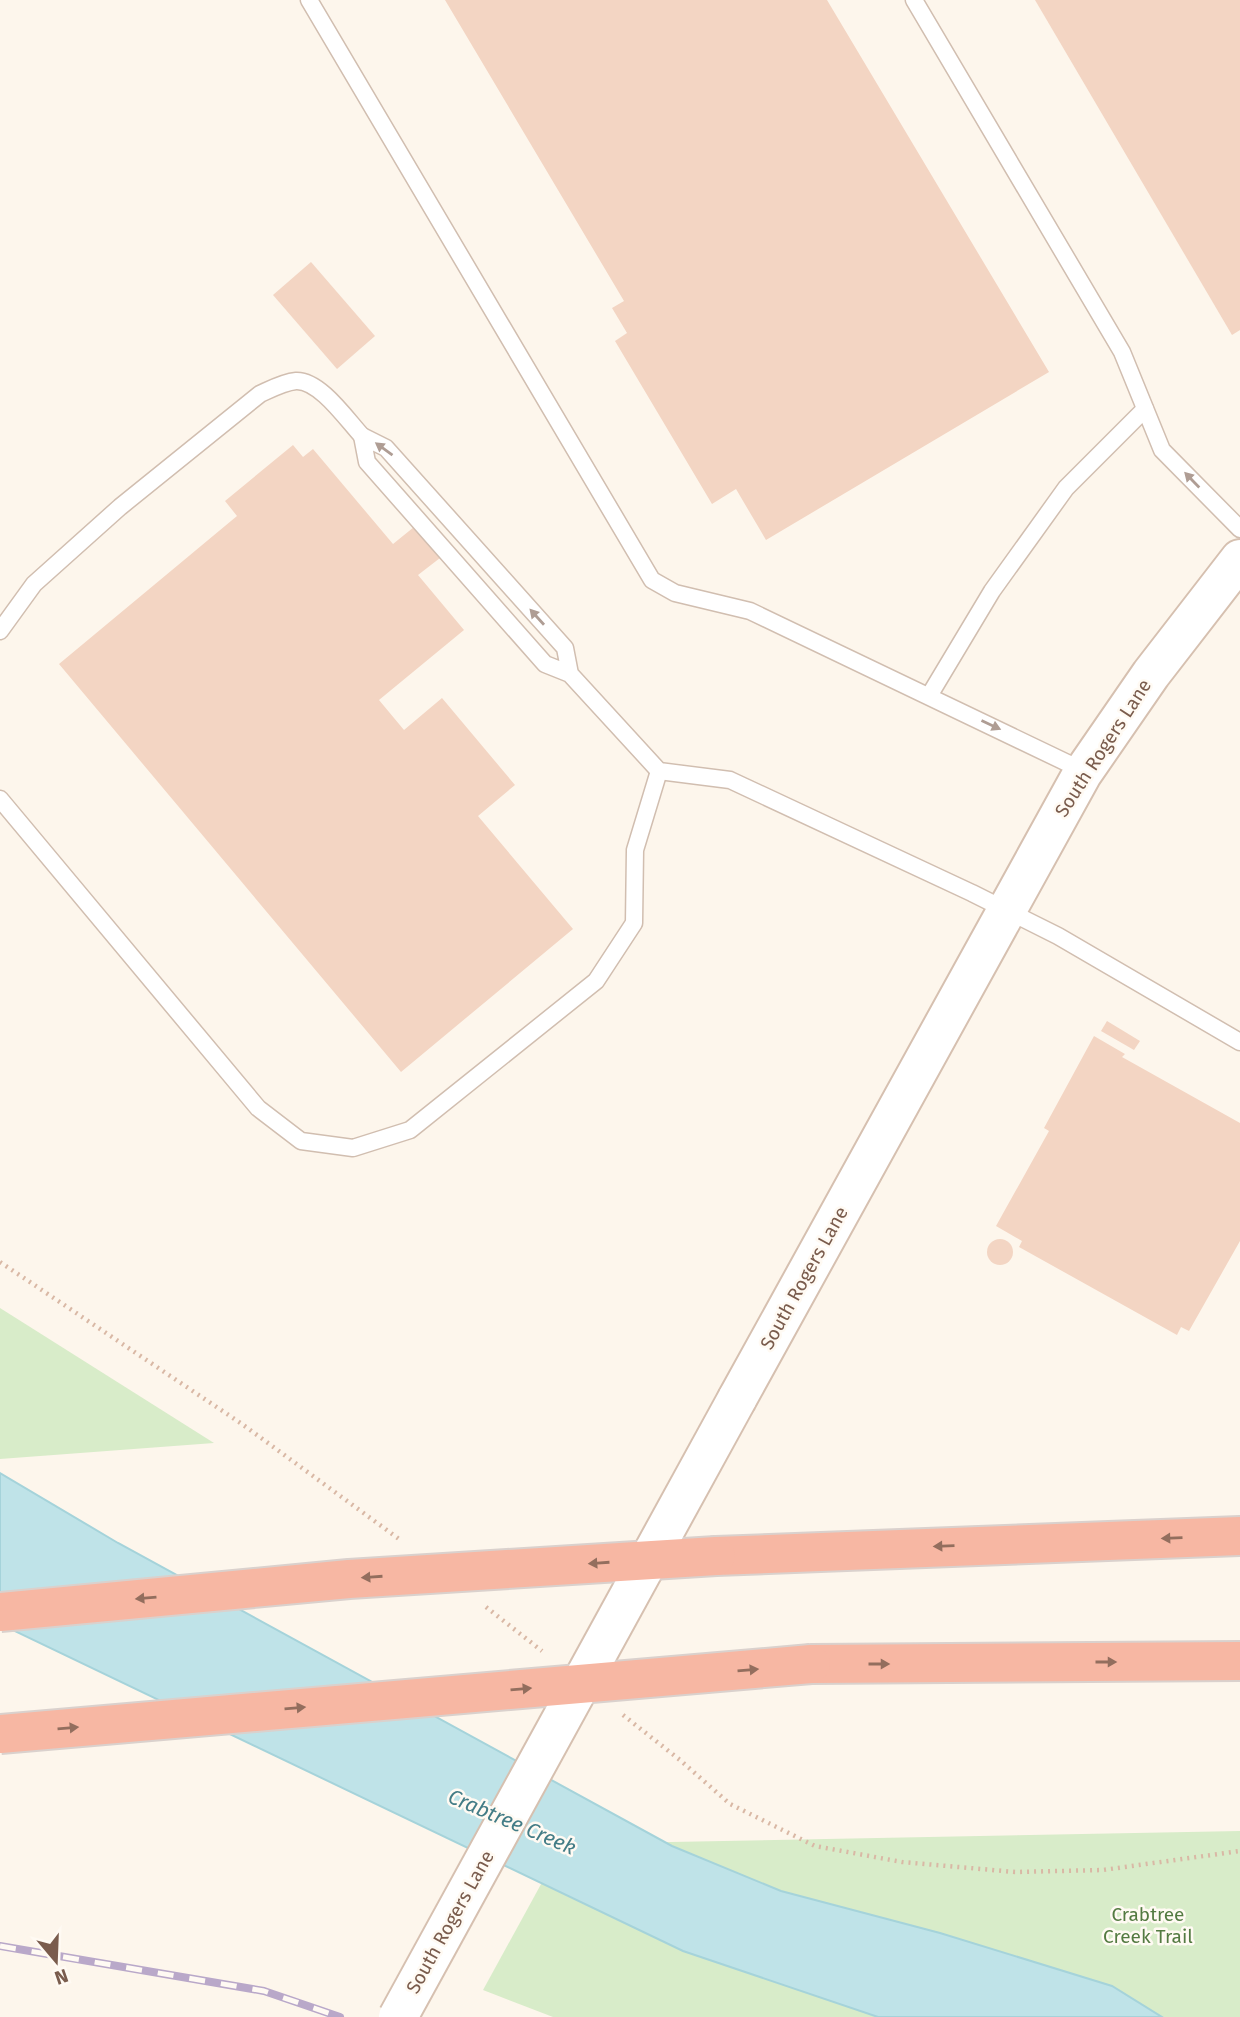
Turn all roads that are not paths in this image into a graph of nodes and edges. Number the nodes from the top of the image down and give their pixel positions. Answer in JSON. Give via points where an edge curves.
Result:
{"nodes":[{"id":1,"x":309,"y":0,"type":"edge"},
{"id":2,"x":914,"y":0,"type":"edge"},
{"id":3,"x":1145,"y":409,"type":"junction"},
{"id":4,"x":362,"y":436,"type":"junction"},
{"id":5,"x":1240,"y":528,"type":"edge"},
{"id":6,"x":1240,"y":559,"type":"edge"},
{"id":7,"x":0,"y":631,"type":"edge"},
{"id":8,"x":570,"y":674,"type":"junction"},
{"id":9,"x":929,"y":696,"type":"junction"},
{"id":10,"x":659,"y":771,"type":"junction"},
{"id":11,"x":1084,"y":771,"type":"junction"},
{"id":12,"x":0,"y":800,"type":"edge"},
{"id":13,"x":1007,"y":910,"type":"junction"},
{"id":14,"x":1240,"y":1042,"type":"edge"},
{"id":15,"x":1240,"y":1536,"type":"edge"},
{"id":16,"x":0,"y":1612,"type":"edge"},
{"id":17,"x":1240,"y":1661,"type":"edge"},
{"id":18,"x":0,"y":1734,"type":"edge"},
{"id":19,"x":398,"y":2017,"type":"edge"}],
"edges":[{"from":1,"to":9,"type":"lane","via":[[652,580],[675,593],[750,611]]},
{"from":2,"to":3,"type":"lane","via":[[1122,352]]},
{"from":5,"to":3,"type":"lane","one_way":true,"via":[[1162,450]]},
{"from":3,"to":9,"type":"lane","via":[[1066,488],[992,591]]},
{"from":4,"to":7,"type":"lane","via":[[323,392],[299,381],[260,394],[120,507],[34,584]]},
{"from":8,"to":4,"type":"lane","one_way":true,"via":[[565,648],[386,448]]},
{"from":4,"to":8,"type":"lane","via":[[367,463],[417,521],[545,664]]},
{"from":6,"to":11,"type":"street","name":"South Rogers Lane","via":[[1151,674]]},
{"from":8,"to":10,"type":"lane"},
{"from":9,"to":11,"type":"lane","one_way":true},
{"from":10,"to":12,"type":"lane","via":[[635,850],[634,923],[596,981],[410,1130],[353,1148],[301,1141],[258,1108]]},
{"from":10,"to":13,"type":"lane","via":[[730,780]]},
{"from":11,"to":13,"type":"street","name":"South Rogers Lane"},
{"from":13,"to":14,"type":"lane"},
{"from":13,"to":19,"type":"street","name":"South Rogers Lane","bridge":true},
{"from":15,"to":16,"type":"highway","one_way":true,"bridge":true,"via":[[716,1556],[349,1579]]},
{"from":18,"to":17,"type":"highway","one_way":true,"bridge":true,"via":[[811,1664]]}]}
